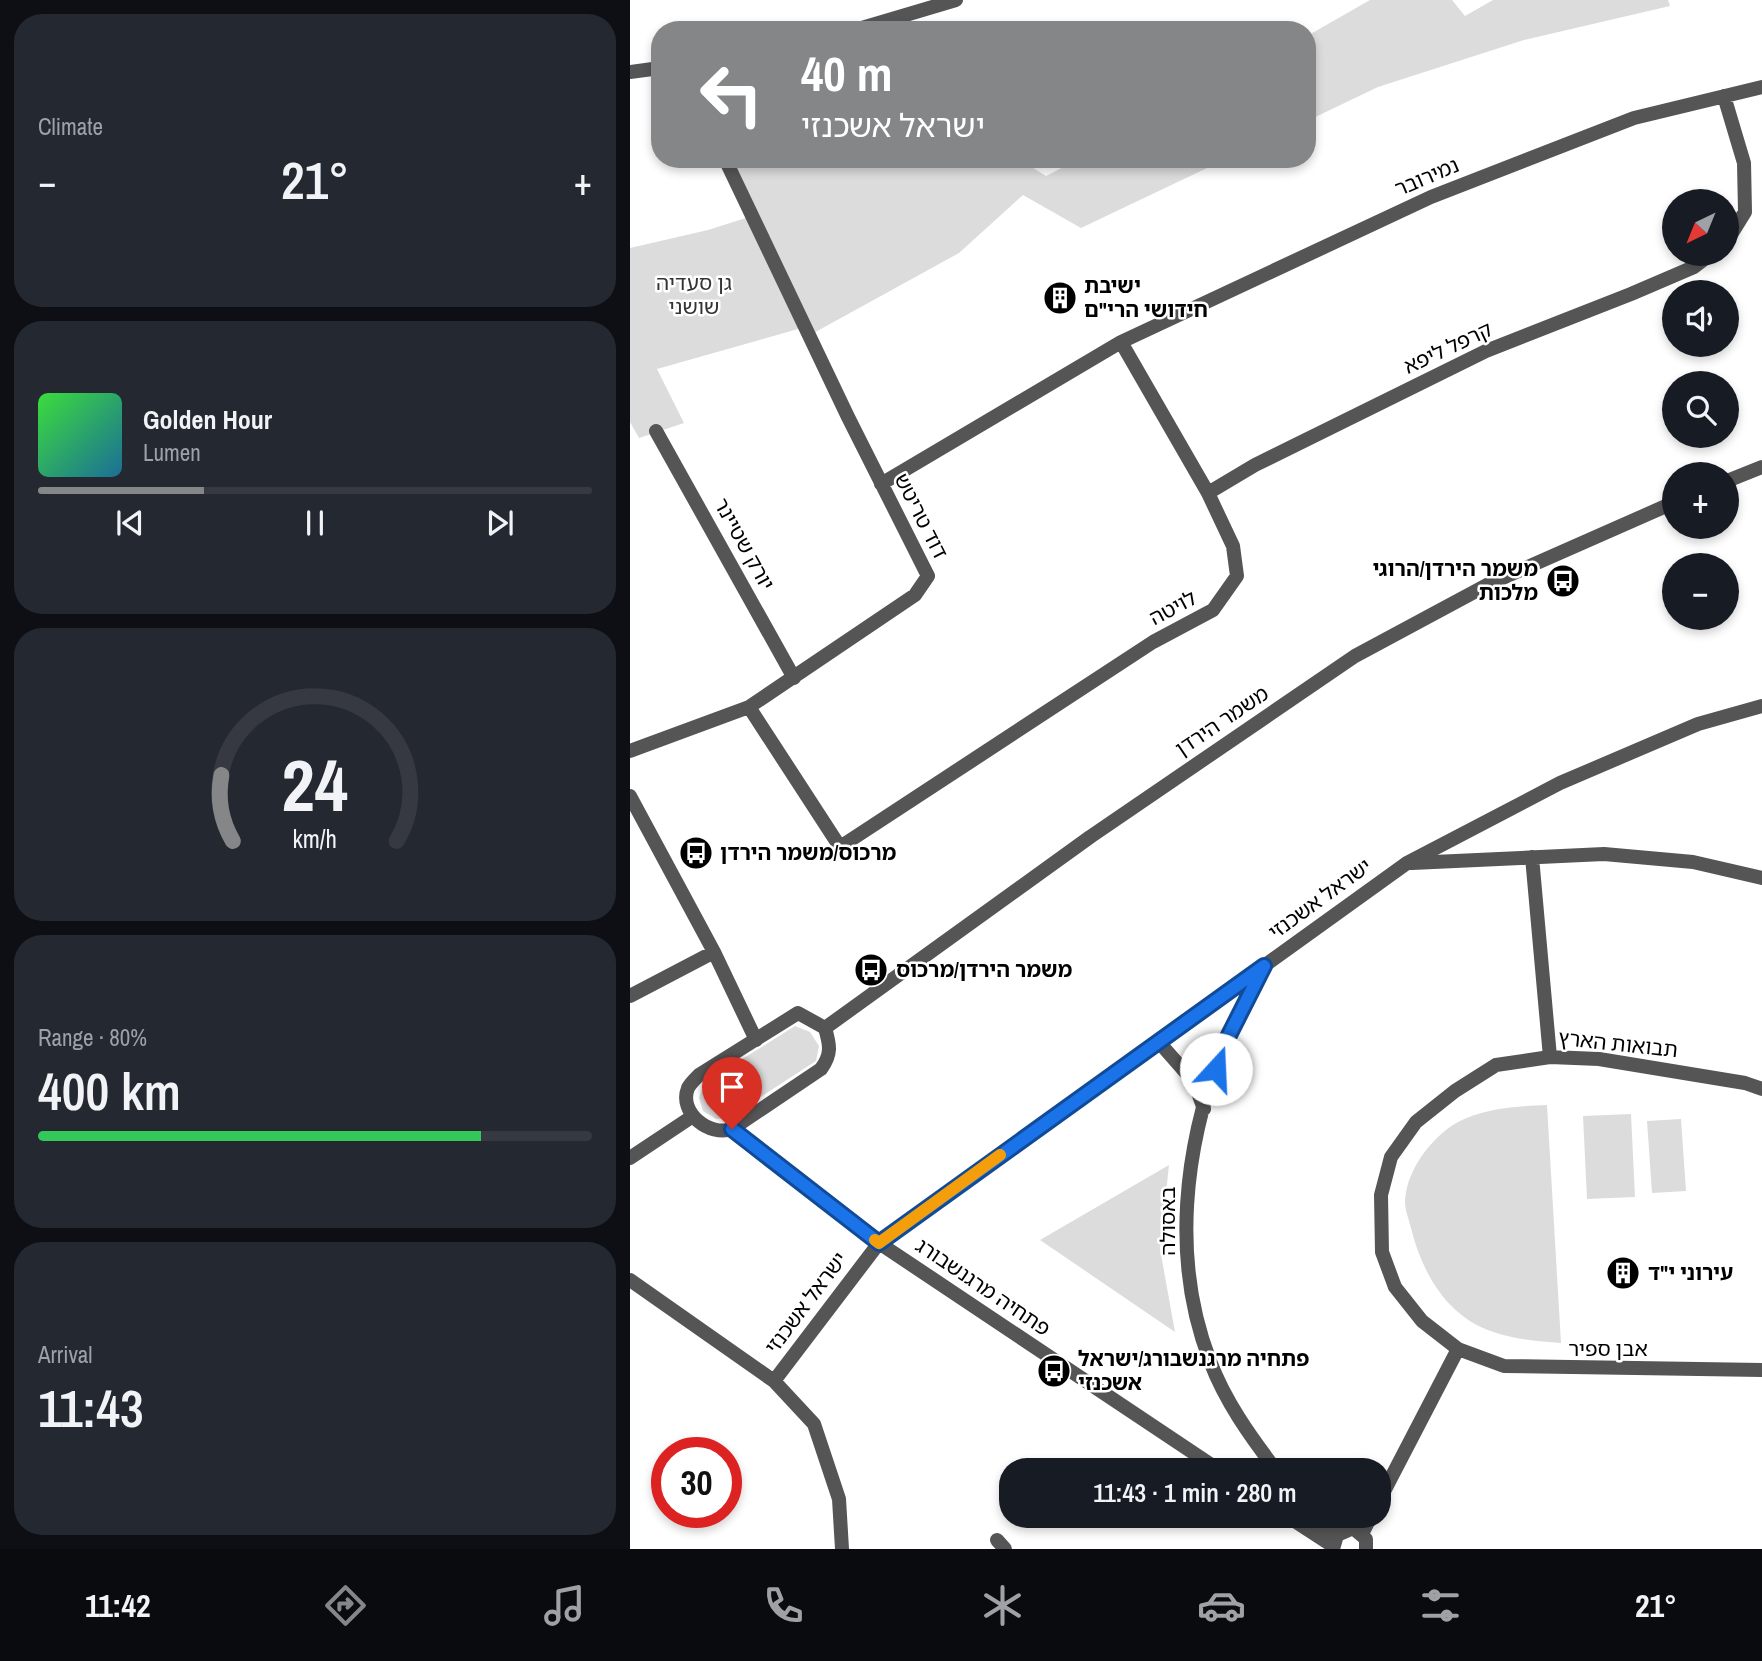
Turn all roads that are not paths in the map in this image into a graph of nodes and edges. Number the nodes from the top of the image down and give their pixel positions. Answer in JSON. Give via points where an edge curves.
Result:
{"nodes":[{"id":1,"x":956,"y":0,"type":"edge"},
{"id":2,"x":885,"y":21,"type":"edge"},
{"id":3,"x":651,"y":69,"type":"edge"},
{"id":4,"x":630,"y":72,"type":"edge"},
{"id":5,"x":1762,"y":87,"type":"edge"},
{"id":6,"x":1724,"y":96,"type":"junction"},
{"id":7,"x":729,"y":168,"type":"edge"},
{"id":8,"x":1740,"y":220,"type":"edge"},
{"id":9,"x":1695,"y":266,"type":"edge"},
{"id":10,"x":1121,"y":342,"type":"junction"},
{"id":11,"x":656,"y":431,"type":"dead end"},
{"id":12,"x":1762,"y":467,"type":"edge"},
{"id":13,"x":1739,"y":476,"type":"edge"},
{"id":14,"x":881,"y":484,"type":"junction"},
{"id":15,"x":1208,"y":492,"type":"junction"},
{"id":16,"x":1662,"y":508,"type":"edge"},
{"id":17,"x":794,"y":678,"type":"junction"},
{"id":18,"x":748,"y":706,"type":"junction"},
{"id":19,"x":1762,"y":706,"type":"edge"},
{"id":20,"x":630,"y":751,"type":"edge"},
{"id":21,"x":630,"y":796,"type":"edge"},
{"id":22,"x":1532,"y":857,"type":"junction"},
{"id":23,"x":1407,"y":863,"type":"junction"},
{"id":24,"x":1762,"y":878,"type":"edge"},
{"id":25,"x":714,"y":952,"type":"junction"},
{"id":26,"x":1264,"y":966,"type":"junction"},
{"id":27,"x":630,"y":996,"type":"edge"},
{"id":28,"x":825,"y":1028,"type":"junction"},
{"id":29,"x":756,"y":1040,"type":"junction"},
{"id":30,"x":1158,"y":1041,"type":"junction"},
{"id":31,"x":1550,"y":1057,"type":"junction"},
{"id":32,"x":1762,"y":1089,"type":"edge"},
{"id":33,"x":1204,"y":1109,"type":"junction"},
{"id":34,"x":693,"y":1116,"type":"junction"},
{"id":35,"x":732,"y":1129,"type":"junction"},
{"id":36,"x":630,"y":1158,"type":"edge"},
{"id":37,"x":879,"y":1243,"type":"junction"},
{"id":38,"x":630,"y":1280,"type":"edge"},
{"id":39,"x":1458,"y":1349,"type":"junction"},
{"id":40,"x":1762,"y":1370,"type":"edge"},
{"id":41,"x":774,"y":1381,"type":"junction"},
{"id":42,"x":1201,"y":1458,"type":"edge"},
{"id":43,"x":1268,"y":1458,"type":"edge"},
{"id":44,"x":1391,"y":1478,"type":"edge"},
{"id":45,"x":1308,"y":1528,"type":"edge"},
{"id":46,"x":1323,"y":1528,"type":"edge"},
{"id":47,"x":1365,"y":1528,"type":"edge"},
{"id":48,"x":1362,"y":1534,"type":"junction"},
{"id":49,"x":1334,"y":1543,"type":"edge"},
{"id":50,"x":842,"y":1549,"type":"edge"},
{"id":51,"x":1367,"y":1549,"type":"edge"}],
"edges":[{"from":1,"to":2,"type":"street"},
{"from":3,"to":4,"type":"street"},
{"from":5,"to":6,"type":"street","name":"נמירובר"},
{"from":6,"to":8,"type":"street","via":[[1744,163],[1745,212]]},
{"from":6,"to":10,"type":"street","name":"נמירובר","via":[[1634,118],[1431,197]]},
{"from":7,"to":14,"type":"street","name":"דוד טריטש"},
{"from":9,"to":15,"type":"street","name":"קרפל ליפא","via":[[1486,351]]},
{"from":10,"to":14,"type":"street"},
{"from":10,"to":15,"type":"street","name":"לויטה"},
{"from":11,"to":17,"type":"street","name":"יורק שטיינר"},
{"from":12,"to":13,"type":"street"},
{"from":14,"to":17,"type":"street","name":"דוד טריטש","via":[[928,576],[915,595]]},
{"from":15,"to":18,"type":"street","name":"לויטה","via":[[1233,546],[1237,576],[1213,610],[1153,642],[840,847]]},
{"from":16,"to":28,"type":"street","name":"משמר הירדן","via":[[1489,584],[1354,656],[1090,837]]},
{"from":17,"to":18,"type":"street","name":"דוד טריטש"},
{"from":18,"to":20,"type":"street","name":"דוד טריטש"},
{"from":19,"to":23,"type":"street","name":"ישראל אשכנזי","via":[[1698,724],[1560,783]]},
{"from":21,"to":25,"type":"street"},
{"from":22,"to":23,"type":"street"},
{"from":22,"to":24,"type":"street","via":[[1604,854],[1680,860]]},
{"from":22,"to":31,"type":"street"},
{"from":23,"to":26,"type":"street","name":"ישראל אשכנזי"},
{"from":25,"to":27,"type":"street"},
{"from":25,"to":29,"type":"street"},
{"from":26,"to":30,"type":"street","name":"ישראל אשכנזי"},
{"from":26,"to":33,"type":"street","name":"באסולה","via":[[1222,1049]]},
{"from":28,"to":29,"type":"street","via":[[798,1013]]},
{"from":28,"to":35,"type":"street","via":[[829,1059],[821,1069]]},
{"from":29,"to":34,"type":"street","via":[[699,1075],[688,1088]]},
{"from":30,"to":33,"type":"street","via":[[1194,1082]]},
{"from":30,"to":37,"type":"street","name":"ישראל אשכנזי"},
{"from":31,"to":32,"type":"street","name":"תבואות הארץ","via":[[1599,1059]]},
{"from":31,"to":39,"type":"street","name":"תבואות הארץ","via":[[1496,1065],[1416,1122],[1391,1157],[1381,1195],[1382,1252],[1395,1287],[1422,1321]]},
{"from":33,"to":43,"type":"street","name":"באסולה","via":[[1193,1146],[1185,1209],[1190,1282],[1209,1360],[1233,1409]]},
{"from":34,"to":35,"type":"street","via":[[707,1128],[722,1133]]},
{"from":34,"to":36,"type":"street"},
{"from":35,"to":37,"type":"street","name":"פתחיה מרגנשבורג"},
{"from":37,"to":41,"type":"street","name":"ישראל אשכנזי"},
{"from":37,"to":42,"type":"street","name":"פתחיה מרגנשבורג"},
{"from":38,"to":41,"type":"street"},
{"from":39,"to":40,"type":"street","name":"אבן ספיר","via":[[1504,1366]]},
{"from":39,"to":44,"type":"street"},
{"from":41,"to":50,"type":"street","via":[[814,1424],[839,1499]]},
{"from":45,"to":49,"type":"street"},
{"from":46,"to":49,"type":"street"},
{"from":47,"to":48,"type":"street"},
{"from":48,"to":49,"type":"street","via":[[1353,1528]]},
{"from":48,"to":51,"type":"street"}]}
